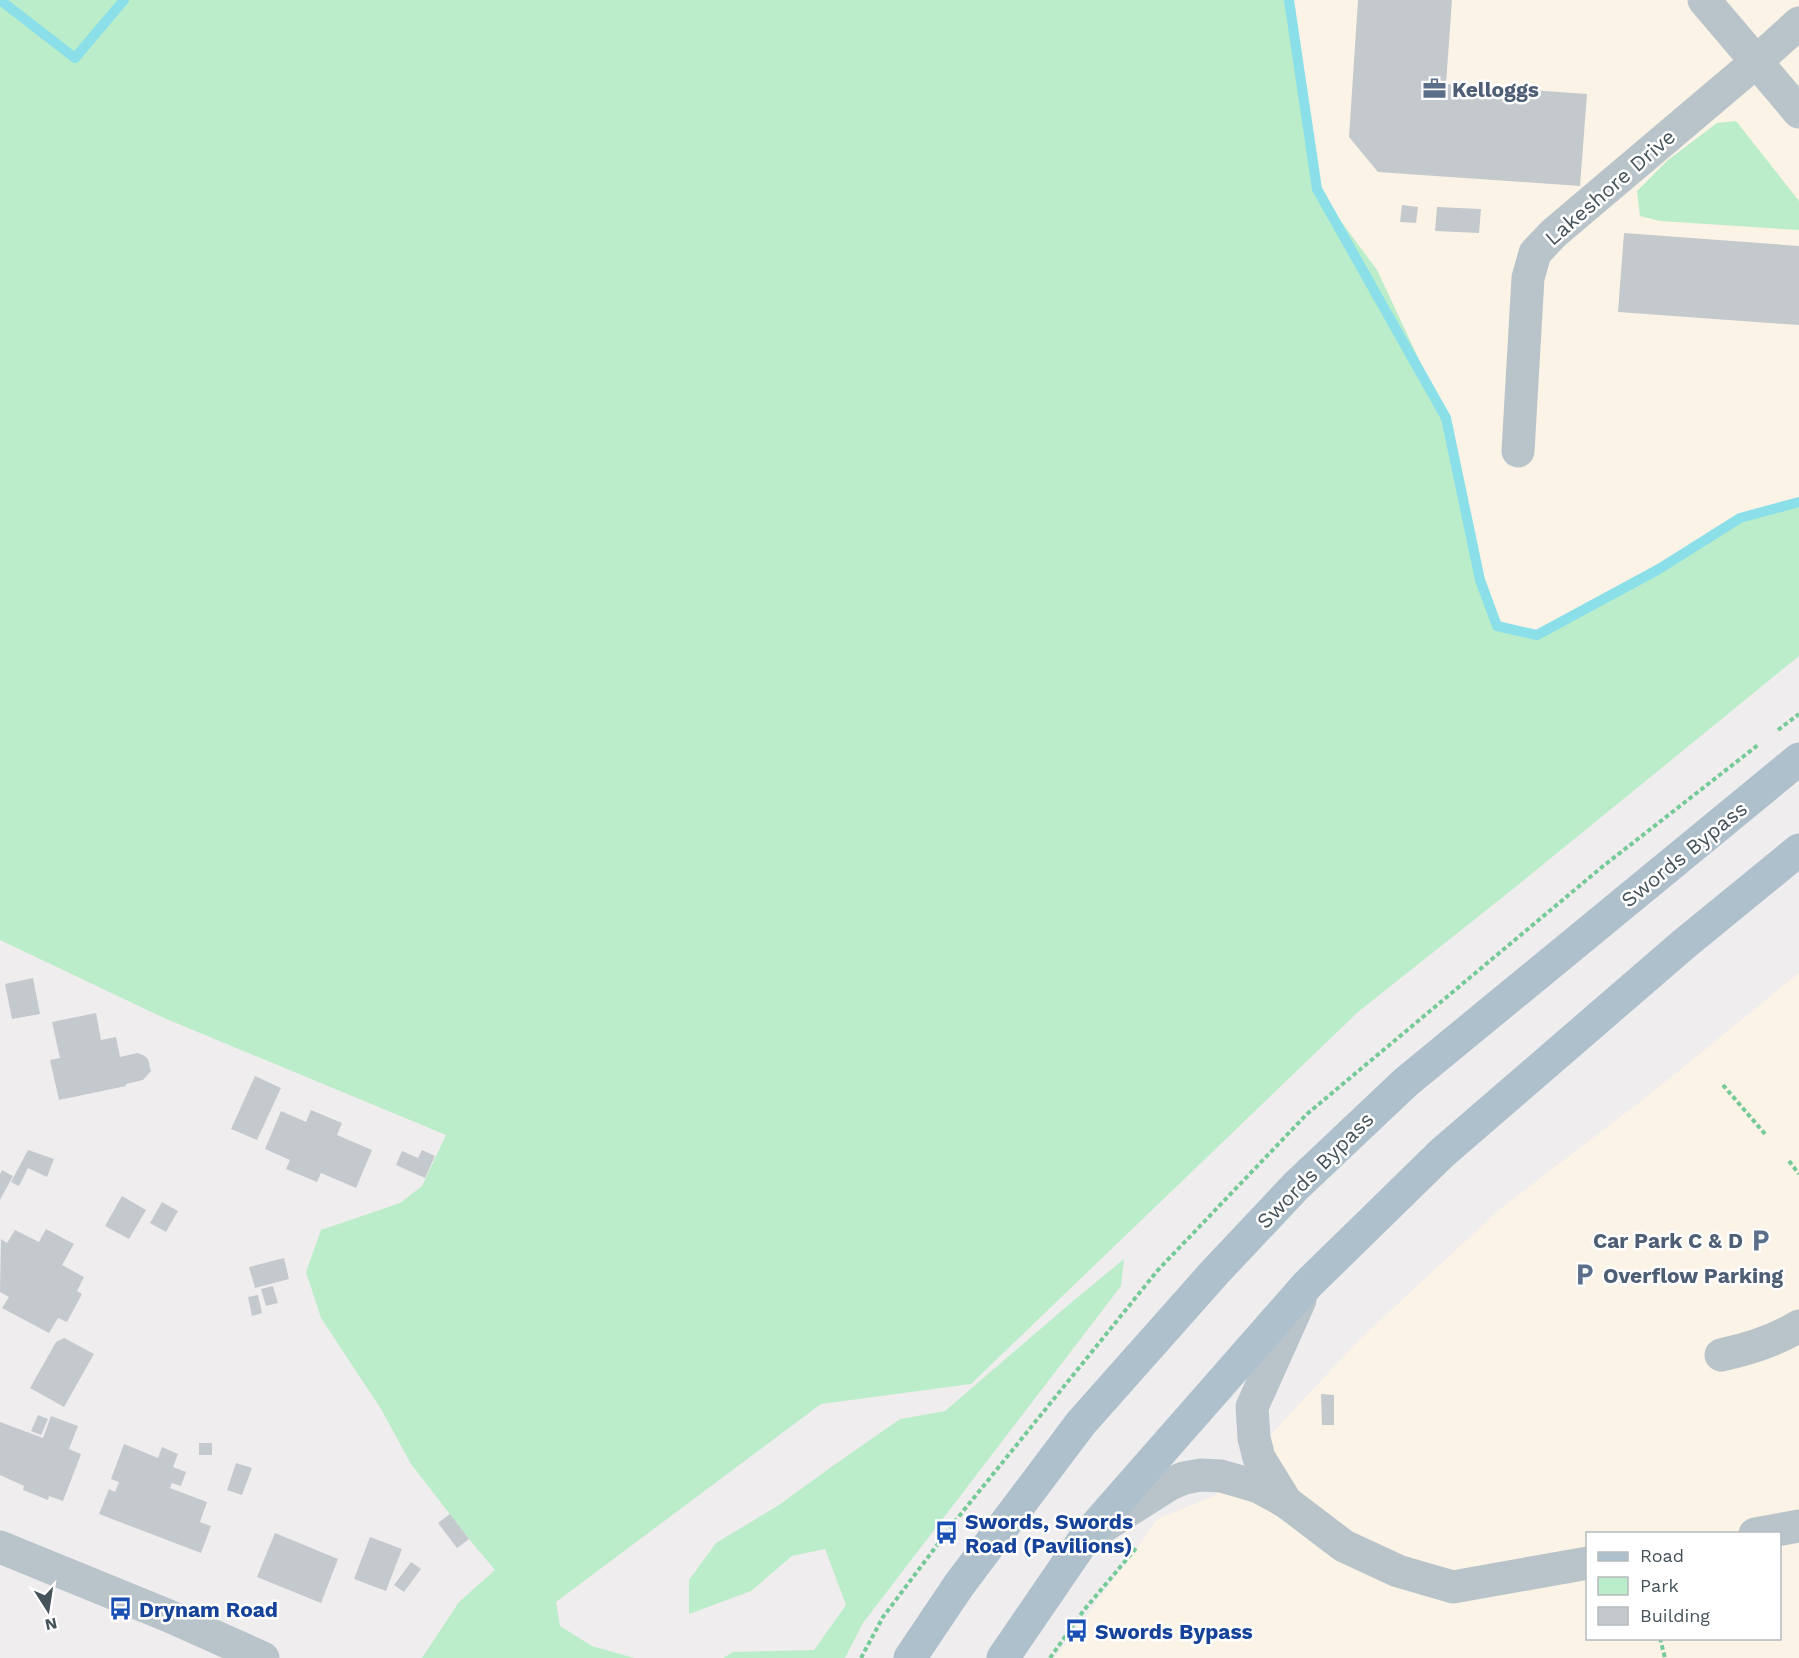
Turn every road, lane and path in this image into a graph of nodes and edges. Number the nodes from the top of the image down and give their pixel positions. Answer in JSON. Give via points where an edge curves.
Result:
{"nodes":[{"id":1,"x":1704,"y":0,"type":"edge"},
{"id":2,"x":1799,"y":23,"type":"edge"},
{"id":3,"x":1756,"y":62,"type":"junction"},
{"id":4,"x":1799,"y":112,"type":"edge"},
{"id":5,"x":1518,"y":451,"type":"dead end"},
{"id":6,"x":1799,"y":759,"type":"edge"},
{"id":7,"x":1799,"y":850,"type":"edge"},
{"id":8,"x":1723,"y":1085,"type":"dead end"},
{"id":9,"x":1765,"y":1134,"type":"dead end"},
{"id":10,"x":1789,"y":1161,"type":"dead end"},
{"id":11,"x":1799,"y":1174,"type":"edge"},
{"id":12,"x":1307,"y":1285,"type":"junction"},
{"id":13,"x":1799,"y":1326,"type":"edge"},
{"id":14,"x":1721,"y":1356,"type":"dead end"},
{"id":15,"x":1286,"y":1502,"type":"junction"},
{"id":16,"x":1799,"y":1526,"type":"edge"},
{"id":17,"x":1761,"y":1532,"type":"edge"},
{"id":18,"x":1085,"y":1538,"type":"junction"},
{"id":19,"x":1141,"y":1542,"type":"dead end"},
{"id":20,"x":0,"y":1547,"type":"edge"},
{"id":21,"x":1586,"y":1563,"type":"edge"},
{"id":22,"x":1660,"y":1640,"type":"edge"},
{"id":23,"x":263,"y":1658,"type":"edge"},
{"id":24,"x":910,"y":1658,"type":"edge"},
{"id":25,"x":1003,"y":1658,"type":"edge"},
{"id":26,"x":1050,"y":1658,"type":"edge"},
{"id":27,"x":1665,"y":1658,"type":"edge"}],
"edges":[{"from":1,"to":3,"type":"street"},
{"from":2,"to":3,"type":"street","name":"Lakeshore Drive"},
{"from":3,"to":4,"type":"street"},
{"from":3,"to":5,"type":"street","name":"Lakeshore Drive","via":[[1535,253],[1528,278]]},
{"from":6,"to":24,"type":"main road","name":"Swords Bypass","via":[[1406,1082],[1296,1186],[1081,1423],[959,1585]]},
{"from":7,"to":12,"type":"main road","via":[[1442,1153]]},
{"from":8,"to":9,"type":"path"},
{"from":10,"to":11,"type":"path"},
{"from":12,"to":15,"type":"street","via":[[1252,1407],[1259,1458]]},
{"from":12,"to":18,"type":"main road"},
{"from":13,"to":14,"type":"street","via":[[1750,1349]]},
{"from":15,"to":18,"type":"street","via":[[1259,1487],[1221,1476],[1201,1475],[1170,1484]]},
{"from":15,"to":21,"type":"street","via":[[1344,1546],[1398,1571],[1453,1587]]},
{"from":16,"to":17,"type":"street"},
{"from":18,"to":25,"type":"main road"},
{"from":19,"to":26,"type":"path"},
{"from":20,"to":23,"type":"street"},
{"from":22,"to":27,"type":"path"}]}
